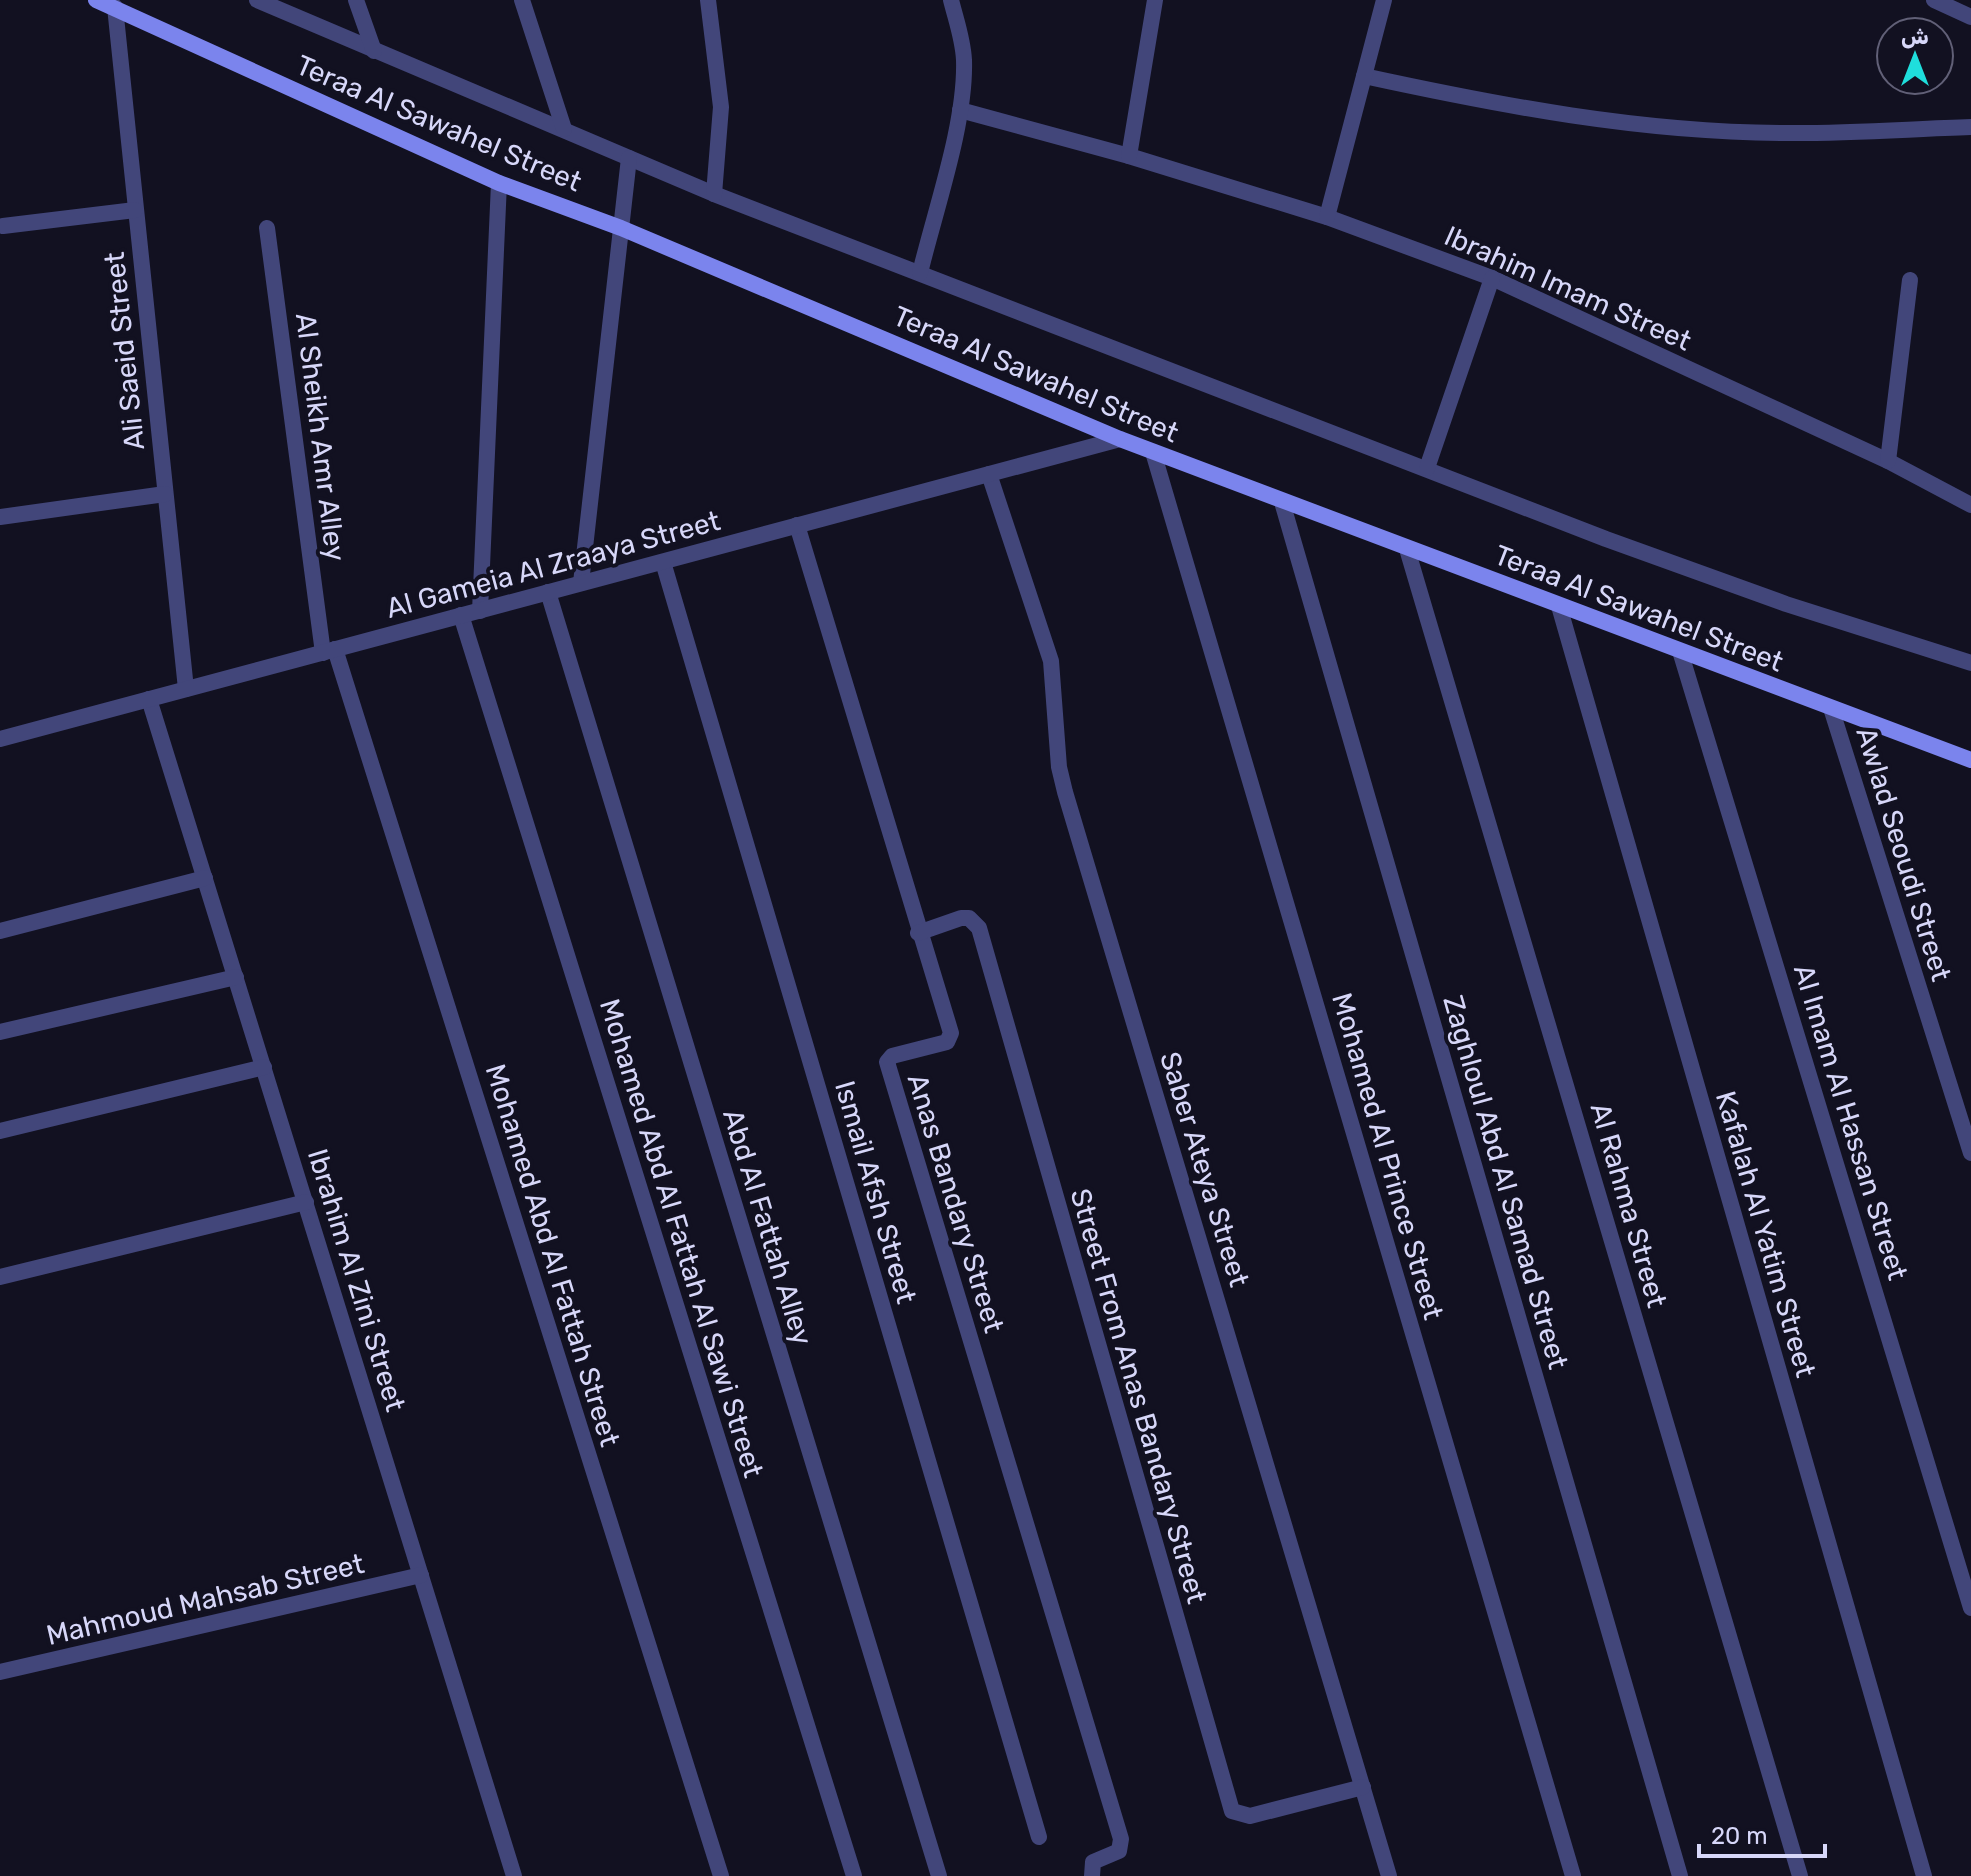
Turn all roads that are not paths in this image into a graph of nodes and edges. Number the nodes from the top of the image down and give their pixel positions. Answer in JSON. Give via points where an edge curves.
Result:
{"nodes":[{"id":1,"x":96,"y":0,"type":"edge"},
{"id":2,"x":257,"y":0,"type":"edge"},
{"id":3,"x":356,"y":0,"type":"edge"},
{"id":4,"x":522,"y":0,"type":"edge"},
{"id":5,"x":708,"y":0,"type":"edge"},
{"id":6,"x":951,"y":0,"type":"edge"},
{"id":7,"x":1155,"y":0,"type":"edge"},
{"id":8,"x":1384,"y":0,"type":"edge"},
{"id":9,"x":1934,"y":0,"type":"edge"},
{"id":10,"x":115,"y":7,"type":"junction"},
{"id":11,"x":1971,"y":17,"type":"edge"},
{"id":12,"x":374,"y":51,"type":"junction"},
{"id":13,"x":1364,"y":76,"type":"junction"},
{"id":14,"x":960,"y":110,"type":"junction"},
{"id":15,"x":1971,"y":127,"type":"edge"},
{"id":16,"x":564,"y":129,"type":"junction"},
{"id":17,"x":1129,"y":156,"type":"junction"},
{"id":18,"x":629,"y":158,"type":"junction"},
{"id":19,"x":499,"y":183,"type":"junction"},
{"id":20,"x":714,"y":194,"type":"junction"},
{"id":21,"x":135,"y":210,"type":"junction"},
{"id":22,"x":1327,"y":217,"type":"junction"},
{"id":23,"x":3,"y":226,"type":"dead end"},
{"id":24,"x":267,"y":228,"type":"dead end"},
{"id":25,"x":621,"y":228,"type":"junction"},
{"id":26,"x":920,"y":273,"type":"junction"},
{"id":27,"x":1492,"y":278,"type":"junction"},
{"id":28,"x":1910,"y":280,"type":"dead end"},
{"id":29,"x":1120,"y":439,"type":"junction"},
{"id":30,"x":1153,"y":452,"type":"junction"},
{"id":31,"x":1888,"y":461,"type":"junction"},
{"id":32,"x":1427,"y":468,"type":"junction"},
{"id":33,"x":989,"y":474,"type":"junction"},
{"id":34,"x":165,"y":494,"type":"junction"},
{"id":35,"x":1282,"y":502,"type":"junction"},
{"id":36,"x":1971,"y":505,"type":"edge"},
{"id":37,"x":0,"y":517,"type":"edge"},
{"id":38,"x":797,"y":525,"type":"junction"},
{"id":39,"x":1407,"y":549,"type":"junction"},
{"id":40,"x":663,"y":562,"type":"junction"},
{"id":41,"x":581,"y":583,"type":"junction"},
{"id":42,"x":548,"y":592,"type":"junction"},
{"id":43,"x":1559,"y":606,"type":"junction"},
{"id":44,"x":480,"y":611,"type":"junction"},
{"id":45,"x":461,"y":615,"type":"junction"},
{"id":46,"x":329,"y":651,"type":"junction"},
{"id":47,"x":1680,"y":651,"type":"junction"},
{"id":48,"x":1971,"y":663,"type":"edge"},
{"id":49,"x":186,"y":689,"type":"junction"},
{"id":50,"x":149,"y":699,"type":"junction"},
{"id":51,"x":1831,"y":708,"type":"junction"},
{"id":52,"x":0,"y":739,"type":"edge"},
{"id":53,"x":1970,"y":763,"type":"edge"},
{"id":54,"x":205,"y":878,"type":"junction"},
{"id":55,"x":0,"y":931,"type":"edge"},
{"id":56,"x":918,"y":933,"type":"junction"},
{"id":57,"x":236,"y":977,"type":"junction"},
{"id":58,"x":0,"y":1032,"type":"edge"},
{"id":59,"x":264,"y":1067,"type":"junction"},
{"id":60,"x":0,"y":1131,"type":"edge"},
{"id":61,"x":1971,"y":1153,"type":"edge"},
{"id":62,"x":306,"y":1202,"type":"junction"},
{"id":63,"x":0,"y":1277,"type":"edge"},
{"id":64,"x":421,"y":1575,"type":"junction"},
{"id":65,"x":1971,"y":1608,"type":"edge"},
{"id":66,"x":0,"y":1672,"type":"edge"},
{"id":67,"x":1363,"y":1787,"type":"junction"},
{"id":68,"x":1039,"y":1837,"type":"dead end"},
{"id":69,"x":514,"y":1876,"type":"edge"},
{"id":70,"x":721,"y":1876,"type":"edge"},
{"id":71,"x":854,"y":1876,"type":"edge"},
{"id":72,"x":939,"y":1876,"type":"edge"},
{"id":73,"x":1092,"y":1876,"type":"edge"},
{"id":74,"x":1389,"y":1876,"type":"edge"},
{"id":75,"x":1573,"y":1876,"type":"edge"},
{"id":76,"x":1680,"y":1876,"type":"edge"},
{"id":77,"x":1800,"y":1876,"type":"edge"},
{"id":78,"x":1924,"y":1876,"type":"edge"}],
"edges":[{"from":1,"to":10,"type":"main road","name":"Teraa Al Sawahel Street"},
{"from":2,"to":12,"type":"street","name":"Teraa Al Sawahel Street"},
{"from":3,"to":12,"type":"street"},
{"from":4,"to":16,"type":"street"},
{"from":5,"to":20,"type":"street","via":[[721,107]]},
{"from":6,"to":14,"type":"street","via":[[964,59]]},
{"from":7,"to":17,"type":"street"},
{"from":8,"to":13,"type":"street"},
{"from":9,"to":11,"type":"street"},
{"from":10,"to":19,"type":"main road","name":"Teraa Al Sawahel Street"},
{"from":10,"to":21,"type":"street","name":"Ali Saeid Street"},
{"from":12,"to":16,"type":"street","name":"Teraa Al Sawahel Street"},
{"from":13,"to":15,"type":"street","via":[[1502,106],[1640,125],[1781,133]]},
{"from":13,"to":22,"type":"street"},
{"from":14,"to":17,"type":"street","name":"Ibrahim Imam Street"},
{"from":14,"to":26,"type":"street"},
{"from":16,"to":18,"type":"street","name":"Teraa Al Sawahel Street"},
{"from":17,"to":22,"type":"street","name":"Ibrahim Imam Street"},
{"from":18,"to":20,"type":"street","name":"Teraa Al Sawahel Street"},
{"from":18,"to":25,"type":"street"},
{"from":19,"to":25,"type":"main road","name":"Teraa Al Sawahel Street"},
{"from":19,"to":44,"type":"street"},
{"from":20,"to":26,"type":"street","name":"Teraa Al Sawahel Street"},
{"from":21,"to":23,"type":"street"},
{"from":21,"to":34,"type":"street","name":"Ali Saeid Street"},
{"from":22,"to":27,"type":"street","name":"Ibrahim Imam Street"},
{"from":24,"to":46,"type":"street","name":"Al Sheikh Amr Alley"},
{"from":25,"to":29,"type":"main road","name":"Teraa Al Sawahel Street"},
{"from":25,"to":41,"type":"street"},
{"from":26,"to":32,"type":"street","name":"Teraa Al Sawahel Street"},
{"from":27,"to":31,"type":"street","name":"Ibrahim Imam Street"},
{"from":27,"to":32,"type":"street"},
{"from":28,"to":31,"type":"street"},
{"from":29,"to":30,"type":"main road","name":"Teraa Al Sawahel Street"},
{"from":29,"to":33,"type":"street","name":"Al Gameia Al Zraaya Street"},
{"from":30,"to":35,"type":"main road","name":"Teraa Al Sawahel Street"},
{"from":30,"to":75,"type":"street","name":"Mohamed Al Prince Street"},
{"from":31,"to":36,"type":"street","name":"Ibrahim Imam Street"},
{"from":32,"to":48,"type":"street","name":"Teraa Al Sawahel Street","via":[[1786,604]]},
{"from":33,"to":38,"type":"street","name":"Al Gameia Al Zraaya Street"},
{"from":33,"to":67,"type":"street","name":"Saber Ateya Street","via":[[1051,661],[1065,792]]},
{"from":34,"to":37,"type":"street"},
{"from":34,"to":49,"type":"street","name":"Ali Saeid Street"},
{"from":35,"to":39,"type":"main road","name":"Teraa Al Sawahel Street"},
{"from":35,"to":76,"type":"street","name":"Zaghloul Abd Al Samad Street"},
{"from":38,"to":40,"type":"street","name":"Al Gameia Al Zraaya Street"},
{"from":38,"to":56,"type":"street","name":"Anas Bandary Street"},
{"from":39,"to":43,"type":"main road","name":"Teraa Al Sawahel Street"},
{"from":39,"to":77,"type":"street","name":"Al Rahma Street"},
{"from":40,"to":41,"type":"street","name":"Al Gameia Al Zraaya Street"},
{"from":40,"to":68,"type":"street","name":"Ismail Afsh Street"},
{"from":41,"to":42,"type":"street","name":"Al Gameia Al Zraaya Street"},
{"from":42,"to":44,"type":"street","name":"Al Gameia Al Zraaya Street"},
{"from":42,"to":72,"type":"street","name":"Abd Al Fattah Alley"},
{"from":43,"to":47,"type":"main road","name":"Teraa Al Sawahel Street"},
{"from":43,"to":78,"type":"street","name":"Kafalah Al Yatim Street"},
{"from":44,"to":45,"type":"street","name":"Al Gameia Al Zraaya Street"},
{"from":45,"to":46,"type":"street","name":"Al Gameia Al Zraaya Street"},
{"from":45,"to":71,"type":"street","name":"Mohamed Abd Al Fattah Al Sawi Street"},
{"from":46,"to":49,"type":"street","name":"Al Gameia Al Zraaya Street"},
{"from":46,"to":70,"type":"street","name":"Mohamed Abd Al Fattah Street"},
{"from":47,"to":51,"type":"main road","name":"Teraa Al Sawahel Street"},
{"from":47,"to":65,"type":"street","name":"Al Imam Al Hassan Street"},
{"from":49,"to":50,"type":"street","name":"Al Gameia Al Zraaya Street"},
{"from":50,"to":52,"type":"street","name":"Al Gameia Al Zraaya Street"},
{"from":50,"to":54,"type":"street","name":"Ibrahim Al Zini Street"},
{"from":51,"to":53,"type":"main road","name":"Teraa Al Sawahel Street"},
{"from":51,"to":61,"type":"street","name":"Awlad Seoudi Street"},
{"from":54,"to":55,"type":"street"},
{"from":54,"to":57,"type":"street","name":"Ibrahim Al Zini Street"},
{"from":56,"to":67,"type":"street","name":"Street From Anas Bandary Street","via":[[961,918],[979,928],[1232,1811],[1250,1816]]},
{"from":56,"to":73,"type":"street","name":"Anas Bandary Street","via":[[951,1037],[887,1062],[1121,1839],[1119,1851],[1093,1862]]},
{"from":57,"to":58,"type":"street"},
{"from":57,"to":59,"type":"street","name":"Ibrahim Al Zini Street"},
{"from":59,"to":60,"type":"street"},
{"from":59,"to":62,"type":"street","name":"Ibrahim Al Zini Street"},
{"from":62,"to":63,"type":"street"},
{"from":62,"to":64,"type":"street","name":"Ibrahim Al Zini Street"},
{"from":64,"to":66,"type":"street","name":"Mahmoud Mahsab Street"},
{"from":64,"to":69,"type":"street","name":"Ibrahim Al Zini Street"},
{"from":67,"to":74,"type":"street","name":"Saber Ateya Street"}]}
